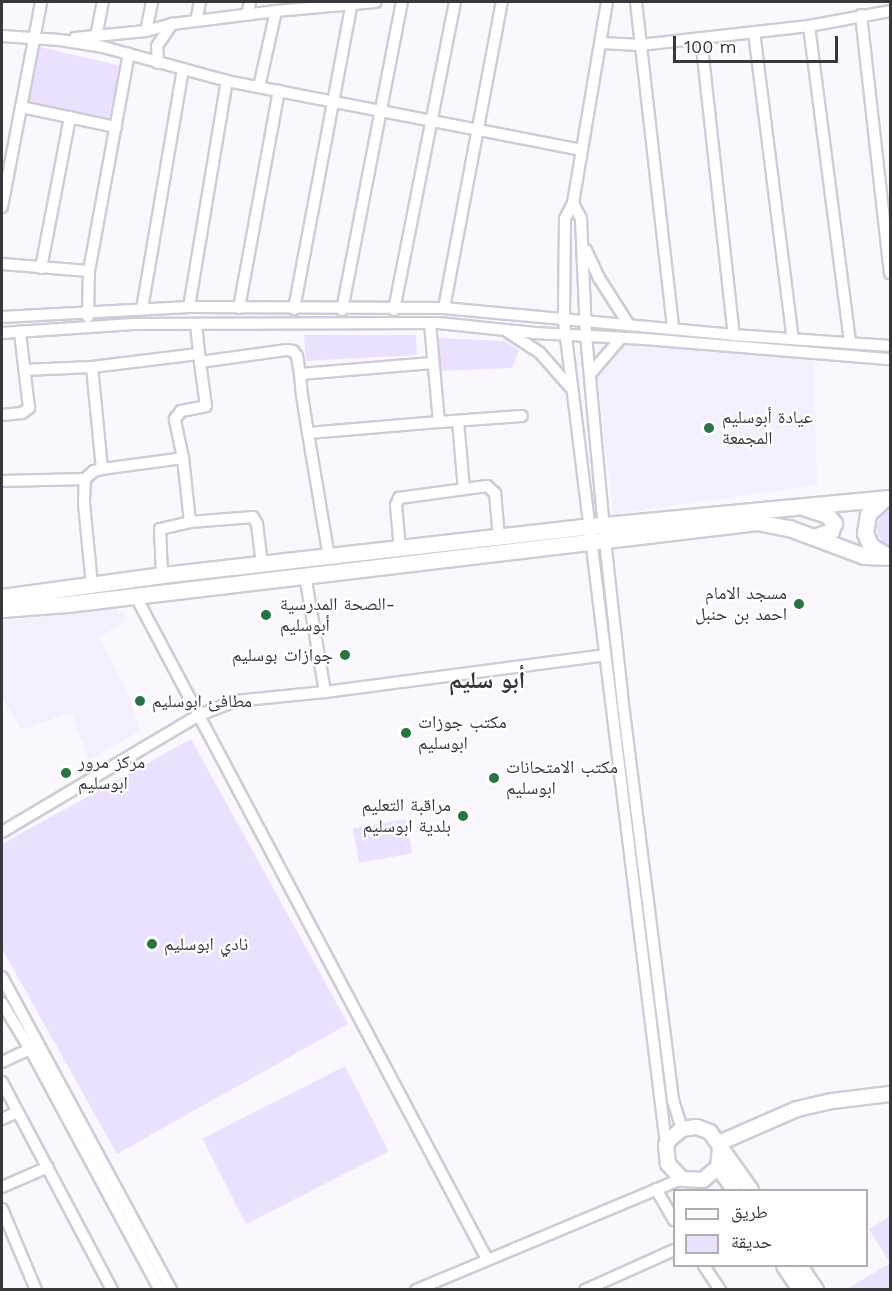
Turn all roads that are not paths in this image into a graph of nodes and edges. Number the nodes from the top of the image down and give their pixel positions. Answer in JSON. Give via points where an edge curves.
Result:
{"nodes":[{"id":1,"x":41,"y":2,"type":"edge"},
{"id":2,"x":103,"y":2,"type":"edge"},
{"id":3,"x":152,"y":2,"type":"edge"},
{"id":4,"x":200,"y":2,"type":"edge"},
{"id":5,"x":250,"y":2,"type":"edge"},
{"id":6,"x":376,"y":2,"type":"edge"},
{"id":7,"x":402,"y":2,"type":"edge"},
{"id":8,"x":455,"y":2,"type":"edge"},
{"id":9,"x":502,"y":2,"type":"edge"},
{"id":10,"x":607,"y":2,"type":"edge"},
{"id":11,"x":636,"y":2,"type":"edge"},
{"id":12,"x":351,"y":3,"type":"edge"},
{"id":13,"x":298,"y":5,"type":"edge"},
{"id":14,"x":276,"y":10,"type":"junction"},
{"id":15,"x":891,"y":11,"type":"edge"},
{"id":16,"x":247,"y":15,"type":"junction"},
{"id":17,"x":861,"y":15,"type":"junction"},
{"id":18,"x":196,"y":21,"type":"junction"},
{"id":19,"x":172,"y":24,"type":"junction"},
{"id":20,"x":808,"y":26,"type":"junction"},
{"id":21,"x":146,"y":32,"type":"junction"},
{"id":22,"x":754,"y":32,"type":"junction"},
{"id":23,"x":2,"y":36,"type":"edge"},
{"id":24,"x":96,"y":37,"type":"junction"},
{"id":25,"x":34,"y":38,"type":"junction"},
{"id":26,"x":701,"y":38,"type":"junction"},
{"id":27,"x":60,"y":40,"type":"junction"},
{"id":28,"x":601,"y":43,"type":"junction"},
{"id":29,"x":640,"y":45,"type":"junction"},
{"id":30,"x":129,"y":54,"type":"junction"},
{"id":31,"x":158,"y":63,"type":"junction"},
{"id":32,"x":183,"y":70,"type":"junction"},
{"id":33,"x":227,"y":81,"type":"junction"},
{"id":34,"x":259,"y":87,"type":"junction"},
{"id":35,"x":279,"y":91,"type":"junction"},
{"id":36,"x":333,"y":102,"type":"junction"},
{"id":37,"x":21,"y":107,"type":"junction"},
{"id":38,"x":381,"y":111,"type":"junction"},
{"id":39,"x":70,"y":117,"type":"junction"},
{"id":40,"x":431,"y":122,"type":"junction"},
{"id":41,"x":116,"y":127,"type":"junction"},
{"id":42,"x":477,"y":129,"type":"junction"},
{"id":43,"x":581,"y":150,"type":"junction"},
{"id":44,"x":573,"y":203,"type":"junction"},
{"id":45,"x":2,"y":207,"type":"edge"},
{"id":46,"x":583,"y":244,"type":"junction"},
{"id":47,"x":2,"y":264,"type":"edge"},
{"id":48,"x":41,"y":268,"type":"junction"},
{"id":49,"x":89,"y":271,"type":"junction"},
{"id":50,"x":891,"y":273,"type":"edge"},
{"id":51,"x":189,"y":307,"type":"junction"},
{"id":52,"x":239,"y":308,"type":"junction"},
{"id":53,"x":444,"y":308,"type":"junction"},
{"id":54,"x":142,"y":309,"type":"junction"},
{"id":55,"x":294,"y":309,"type":"junction"},
{"id":56,"x":88,"y":310,"type":"junction"},
{"id":57,"x":342,"y":310,"type":"junction"},
{"id":58,"x":394,"y":310,"type":"junction"},
{"id":59,"x":2,"y":316,"type":"edge"},
{"id":60,"x":564,"y":321,"type":"junction"},
{"id":61,"x":586,"y":322,"type":"junction"},
{"id":62,"x":430,"y":323,"type":"junction"},
{"id":63,"x":196,"y":324,"type":"junction"},
{"id":64,"x":629,"y":325,"type":"junction"},
{"id":65,"x":87,"y":327,"type":"junction"},
{"id":66,"x":673,"y":329,"type":"junction"},
{"id":67,"x":506,"y":330,"type":"junction"},
{"id":68,"x":20,"y":332,"type":"junction"},
{"id":69,"x":2,"y":333,"type":"edge"},
{"id":70,"x":565,"y":334,"type":"junction"},
{"id":71,"x":586,"y":335,"type":"junction"},
{"id":72,"x":734,"y":335,"type":"junction"},
{"id":73,"x":621,"y":338,"type":"junction"},
{"id":74,"x":793,"y":339,"type":"junction"},
{"id":75,"x":850,"y":342,"type":"junction"},
{"id":76,"x":891,"y":346,"type":"edge"},
{"id":77,"x":199,"y":358,"type":"junction"},
{"id":78,"x":891,"y":359,"type":"edge"},
{"id":79,"x":432,"y":363,"type":"junction"},
{"id":80,"x":92,"y":368,"type":"junction"},
{"id":81,"x":25,"y":370,"type":"junction"},
{"id":82,"x":591,"y":373,"type":"junction"},
{"id":83,"x":300,"y":374,"type":"junction"},
{"id":84,"x":573,"y":391,"type":"junction"},
{"id":85,"x":2,"y":415,"type":"edge"},
{"id":86,"x":522,"y":416,"type":"dead end"},
{"id":87,"x":458,"y":421,"type":"junction"},
{"id":88,"x":439,"y":422,"type":"junction"},
{"id":89,"x":308,"y":433,"type":"junction"},
{"id":90,"x":183,"y":458,"type":"junction"},
{"id":91,"x":102,"y":469,"type":"junction"},
{"id":92,"x":85,"y":479,"type":"junction"},
{"id":93,"x":2,"y":481,"type":"edge"},
{"id":94,"x":464,"y":489,"type":"junction"},
{"id":95,"x":887,"y":499,"type":"edge"},
{"id":96,"x":799,"y":506,"type":"junction"},
{"id":97,"x":190,"y":522,"type":"junction"},
{"id":98,"x":597,"y":534,"type":"junction"},
{"id":99,"x":499,"y":537,"type":"junction"},
{"id":100,"x":814,"y":537,"type":"junction"},
{"id":101,"x":400,"y":549,"type":"junction"},
{"id":102,"x":329,"y":557,"type":"junction"},
{"id":103,"x":889,"y":557,"type":"edge"},
{"id":104,"x":348,"y":562,"type":"junction"},
{"id":105,"x":262,"y":564,"type":"junction"},
{"id":106,"x":305,"y":575,"type":"junction"},
{"id":107,"x":162,"y":576,"type":"junction"},
{"id":108,"x":92,"y":585,"type":"junction"},
{"id":109,"x":135,"y":595,"type":"junction"},
{"id":110,"x":65,"y":596,"type":"junction"},
{"id":111,"x":2,"y":597,"type":"edge"},
{"id":112,"x":2,"y":609,"type":"edge"},
{"id":113,"x":605,"y":655,"type":"junction"},
{"id":114,"x":325,"y":692,"type":"junction"},
{"id":115,"x":199,"y":715,"type":"junction"},
{"id":116,"x":2,"y":832,"type":"edge"},
{"id":117,"x":648,"y":951,"type":"junction"},
{"id":118,"x":2,"y":977,"type":"edge"},
{"id":119,"x":2,"y":1003,"type":"edge"},
{"id":120,"x":35,"y":1047,"type":"junction"},
{"id":121,"x":2,"y":1062,"type":"edge"},
{"id":122,"x":2,"y":1082,"type":"edge"},
{"id":123,"x":891,"y":1094,"type":"edge"},
{"id":124,"x":18,"y":1112,"type":"junction"},
{"id":125,"x":2,"y":1119,"type":"edge"},
{"id":126,"x":682,"y":1129,"type":"junction"},
{"id":127,"x":666,"y":1145,"type":"junction"},
{"id":128,"x":720,"y":1146,"type":"junction"},
{"id":129,"x":48,"y":1167,"type":"junction"},
{"id":130,"x":718,"y":1167,"type":"junction"},
{"id":131,"x":682,"y":1179,"type":"junction"},
{"id":132,"x":2,"y":1187,"type":"edge"},
{"id":133,"x":656,"y":1189,"type":"junction"},
{"id":134,"x":733,"y":1189,"type":"edge"},
{"id":135,"x":750,"y":1189,"type":"edge"},
{"id":136,"x":2,"y":1209,"type":"edge"},
{"id":137,"x":673,"y":1217,"type":"edge"},
{"id":138,"x":673,"y":1251,"type":"edge"},
{"id":139,"x":487,"y":1259,"type":"junction"},
{"id":140,"x":705,"y":1267,"type":"edge"},
{"id":141,"x":785,"y":1267,"type":"edge"},
{"id":142,"x":801,"y":1267,"type":"edge"},
{"id":143,"x":438,"y":1286,"type":"edge"},
{"id":144,"x":718,"y":1289,"type":"edge"},
{"id":145,"x":36,"y":1290,"type":"edge"},
{"id":146,"x":112,"y":1290,"type":"edge"},
{"id":147,"x":160,"y":1290,"type":"edge"},
{"id":148,"x":171,"y":1290,"type":"edge"},
{"id":149,"x":416,"y":1290,"type":"edge"},
{"id":150,"x":585,"y":1290,"type":"edge"},
{"id":151,"x":800,"y":1290,"type":"edge"},
{"id":152,"x":816,"y":1290,"type":"edge"}],
"edges":[{"from":1,"to":25,"type":"street"},
{"from":2,"to":24,"type":"street"},
{"from":3,"to":21,"type":"street"},
{"from":4,"to":18,"type":"street"},
{"from":5,"to":16,"type":"street"},
{"from":6,"to":12,"type":"street"},
{"from":7,"to":38,"type":"street"},
{"from":8,"to":40,"type":"street"},
{"from":9,"to":42,"type":"street"},
{"from":10,"to":28,"type":"street"},
{"from":11,"to":29,"type":"street"},
{"from":12,"to":13,"type":"street"},
{"from":12,"to":36,"type":"street"},
{"from":13,"to":14,"type":"street"},
{"from":14,"to":16,"type":"street"},
{"from":14,"to":34,"type":"street"},
{"from":15,"to":17,"type":"street"},
{"from":16,"to":18,"type":"street"},
{"from":17,"to":20,"type":"street"},
{"from":17,"to":50,"type":"street"},
{"from":18,"to":19,"type":"street"},
{"from":19,"to":21,"type":"street"},
{"from":19,"to":31,"type":"street","via":[[157,46]]},
{"from":20,"to":22,"type":"street"},
{"from":20,"to":75,"type":"street"},
{"from":21,"to":24,"type":"street"},
{"from":22,"to":26,"type":"street"},
{"from":22,"to":74,"type":"street"},
{"from":23,"to":25,"type":"street"},
{"from":24,"to":27,"type":"street"},
{"from":25,"to":27,"type":"street"},
{"from":25,"to":37,"type":"street"},
{"from":26,"to":29,"type":"street"},
{"from":26,"to":72,"type":"street"},
{"from":27,"to":30,"type":"street"},
{"from":28,"to":29,"type":"street"},
{"from":28,"to":43,"type":"street"},
{"from":29,"to":66,"type":"street"},
{"from":30,"to":31,"type":"street"},
{"from":30,"to":41,"type":"street"},
{"from":31,"to":32,"type":"street"},
{"from":32,"to":33,"type":"street"},
{"from":32,"to":54,"type":"street"},
{"from":33,"to":34,"type":"street"},
{"from":33,"to":51,"type":"street"},
{"from":34,"to":35,"type":"street"},
{"from":35,"to":36,"type":"street"},
{"from":35,"to":52,"type":"street"},
{"from":36,"to":38,"type":"street"},
{"from":36,"to":55,"type":"street"},
{"from":37,"to":39,"type":"street"},
{"from":37,"to":45,"type":"street"},
{"from":38,"to":40,"type":"street"},
{"from":38,"to":57,"type":"street"},
{"from":39,"to":41,"type":"street"},
{"from":39,"to":48,"type":"street"},
{"from":40,"to":42,"type":"street"},
{"from":40,"to":58,"type":"street"},
{"from":41,"to":49,"type":"street"},
{"from":42,"to":43,"type":"street"},
{"from":42,"to":53,"type":"street"},
{"from":43,"to":44,"type":"street"},
{"from":44,"to":46,"type":"street","via":[[581,219]]},
{"from":44,"to":60,"type":"street","via":[[565,219]]},
{"from":46,"to":61,"type":"street"},
{"from":46,"to":64,"type":"street"},
{"from":47,"to":48,"type":"street"},
{"from":48,"to":49,"type":"street"},
{"from":49,"to":56,"type":"street"},
{"from":51,"to":52,"type":"street"},
{"from":51,"to":54,"type":"street"},
{"from":52,"to":55,"type":"street"},
{"from":53,"to":58,"type":"street"},
{"from":53,"to":60,"type":"street"},
{"from":54,"to":56,"type":"street"},
{"from":55,"to":57,"type":"street"},
{"from":56,"to":59,"type":"street"},
{"from":56,"to":65,"type":"street"},
{"from":57,"to":58,"type":"street"},
{"from":60,"to":61,"type":"street"},
{"from":60,"to":70,"type":"street"},
{"from":61,"to":64,"type":"street"},
{"from":61,"to":71,"type":"street"},
{"from":62,"to":63,"type":"street"},
{"from":62,"to":67,"type":"street"},
{"from":62,"to":79,"type":"street"},
{"from":63,"to":65,"type":"street"},
{"from":63,"to":77,"type":"street"},
{"from":64,"to":66,"type":"street"},
{"from":65,"to":68,"type":"street"},
{"from":66,"to":72,"type":"street"},
{"from":67,"to":70,"type":"street"},
{"from":67,"to":84,"type":"street","via":[[540,353]]},
{"from":68,"to":69,"type":"street"},
{"from":68,"to":81,"type":"street"},
{"from":70,"to":71,"type":"street"},
{"from":70,"to":84,"type":"street"},
{"from":71,"to":73,"type":"street"},
{"from":71,"to":82,"type":"street"},
{"from":72,"to":74,"type":"street"},
{"from":73,"to":78,"type":"street"},
{"from":73,"to":82,"type":"street"},
{"from":74,"to":75,"type":"street"},
{"from":75,"to":76,"type":"street"},
{"from":77,"to":80,"type":"street"},
{"from":77,"to":83,"type":"street","via":[[287,350],[297,356]]},
{"from":77,"to":90,"type":"street","via":[[206,406],[181,411],[175,419]]},
{"from":79,"to":83,"type":"street"},
{"from":79,"to":88,"type":"street"},
{"from":80,"to":81,"type":"street"},
{"from":80,"to":91,"type":"street"},
{"from":81,"to":85,"type":"street","via":[[29,408]]},
{"from":82,"to":98,"type":"street"},
{"from":83,"to":89,"type":"street"},
{"from":84,"to":98,"type":"street"},
{"from":86,"to":87,"type":"street"},
{"from":87,"to":88,"type":"street"},
{"from":87,"to":94,"type":"street"},
{"from":88,"to":89,"type":"street"},
{"from":89,"to":102,"type":"street"},
{"from":90,"to":91,"type":"street"},
{"from":90,"to":97,"type":"street"},
{"from":91,"to":92,"type":"street"},
{"from":92,"to":93,"type":"street"},
{"from":92,"to":108,"type":"street"},
{"from":94,"to":99,"type":"street","via":[[492,488]]},
{"from":94,"to":101,"type":"street","via":[[399,498],[396,505]]},
{"from":95,"to":96,"type":"main road"},
{"from":95,"to":103,"type":"main road","via":[[868,514],[865,533],[870,544]]},
{"from":96,"to":98,"type":"main road"},
{"from":96,"to":100,"type":"main road","via":[[827,515],[834,523],[831,531]]},
{"from":97,"to":105,"type":"street","via":[[253,517]]},
{"from":97,"to":107,"type":"street","via":[[160,529]]},
{"from":98,"to":99,"type":"main road"},
{"from":98,"to":100,"type":"main road","via":[[757,522]]},
{"from":98,"to":104,"type":"main road"},
{"from":98,"to":113,"type":"street"},
{"from":98,"to":117,"type":"street"},
{"from":99,"to":101,"type":"main road"},
{"from":100,"to":103,"type":"main road","via":[[864,556]]},
{"from":101,"to":104,"type":"main road"},
{"from":102,"to":104,"type":"main road"},
{"from":102,"to":105,"type":"main road"},
{"from":104,"to":106,"type":"main road"},
{"from":105,"to":107,"type":"main road"},
{"from":106,"to":109,"type":"main road"},
{"from":106,"to":114,"type":"street"},
{"from":107,"to":108,"type":"main road"},
{"from":108,"to":110,"type":"main road"},
{"from":109,"to":110,"type":"main road"},
{"from":109,"to":115,"type":"street"},
{"from":110,"to":111,"type":"main road"},
{"from":110,"to":112,"type":"main road"},
{"from":113,"to":114,"type":"street"},
{"from":113,"to":117,"type":"street"},
{"from":114,"to":115,"type":"street","via":[[235,701]]},
{"from":115,"to":116,"type":"street"},
{"from":115,"to":139,"type":"street"},
{"from":117,"to":126,"type":"street","via":[[673,1100]]},
{"from":117,"to":127,"type":"street"},
{"from":118,"to":120,"type":"street"},
{"from":119,"to":120,"type":"street"},
{"from":120,"to":121,"type":"street"},
{"from":120,"to":147,"type":"street"},
{"from":120,"to":148,"type":"street"},
{"from":122,"to":124,"type":"street"},
{"from":123,"to":128,"type":"street","via":[[797,1109]]},
{"from":124,"to":125,"type":"street"},
{"from":124,"to":129,"type":"street"},
{"from":126,"to":127,"type":"street"},
{"from":126,"to":128,"type":"street","via":[[697,1127],[710,1132]]},
{"from":127,"to":131,"type":"street","via":[[668,1164]]},
{"from":128,"to":130,"type":"street"},
{"from":128,"to":135,"type":"street"},
{"from":129,"to":132,"type":"street"},
{"from":129,"to":146,"type":"street"},
{"from":130,"to":131,"type":"street","via":[[703,1180]]},
{"from":130,"to":134,"type":"street"},
{"from":131,"to":133,"type":"street"},
{"from":133,"to":137,"type":"street"},
{"from":133,"to":139,"type":"street"},
{"from":136,"to":145,"type":"street"},
{"from":138,"to":150,"type":"street"},
{"from":139,"to":143,"type":"street"},
{"from":140,"to":144,"type":"street"},
{"from":141,"to":151,"type":"street"},
{"from":142,"to":152,"type":"street"},
{"from":143,"to":149,"type":"street"}]}
